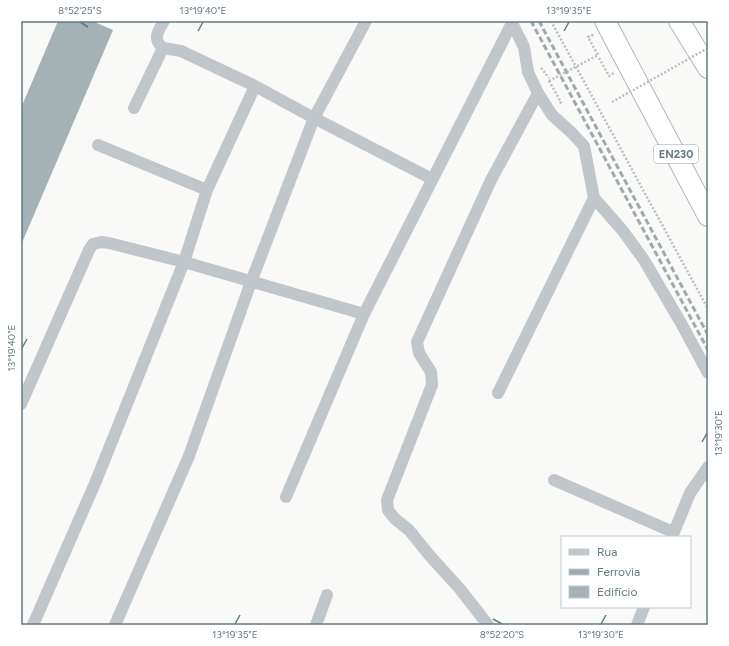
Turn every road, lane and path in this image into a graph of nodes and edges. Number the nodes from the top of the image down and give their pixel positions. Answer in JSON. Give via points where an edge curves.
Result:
{"nodes":[{"id":1,"x":164,"y":21,"type":"edge"},
{"id":2,"x":366,"y":21,"type":"edge"},
{"id":3,"x":551,"y":21,"type":"edge"},
{"id":4,"x":605,"y":21,"type":"edge"},
{"id":5,"x":679,"y":21,"type":"edge"},
{"id":6,"x":511,"y":22,"type":"edge"},
{"id":7,"x":596,"y":41,"type":"dead end"},
{"id":8,"x":163,"y":48,"type":"junction"},
{"id":9,"x":708,"y":48,"type":"edge"},
{"id":10,"x":599,"y":56,"type":"junction"},
{"id":11,"x":610,"y":67,"type":"dead end"},
{"id":12,"x":708,"y":68,"type":"edge"},
{"id":13,"x":549,"y":81,"type":"dead end"},
{"id":14,"x":256,"y":86,"type":"junction"},
{"id":15,"x":538,"y":93,"type":"junction"},
{"id":16,"x":612,"y":102,"type":"dead end"},
{"id":17,"x":134,"y":108,"type":"dead end"},
{"id":18,"x":314,"y":118,"type":"junction"},
{"id":19,"x":98,"y":145,"type":"dead end"},
{"id":20,"x":432,"y":179,"type":"junction"},
{"id":21,"x":207,"y":190,"type":"junction"},
{"id":22,"x":594,"y":198,"type":"junction"},
{"id":23,"x":708,"y":216,"type":"edge"},
{"id":24,"x":184,"y":262,"type":"junction"},
{"id":25,"x":251,"y":282,"type":"junction"},
{"id":26,"x":708,"y":309,"type":"edge"},
{"id":27,"x":364,"y":314,"type":"junction"},
{"id":28,"x":708,"y":373,"type":"edge"},
{"id":29,"x":498,"y":393,"type":"dead end"},
{"id":30,"x":21,"y":404,"type":"edge"},
{"id":31,"x":708,"y":467,"type":"edge"},
{"id":32,"x":554,"y":480,"type":"dead end"},
{"id":33,"x":286,"y":497,"type":"dead end"},
{"id":34,"x":672,"y":535,"type":"edge"},
{"id":35,"x":326,"y":595,"type":"dead end"},
{"id":36,"x":644,"y":608,"type":"edge"},
{"id":37,"x":33,"y":625,"type":"edge"},
{"id":38,"x":115,"y":625,"type":"edge"},
{"id":39,"x":316,"y":625,"type":"edge"},
{"id":40,"x":488,"y":625,"type":"edge"},
{"id":41,"x":637,"y":625,"type":"edge"}],
"edges":[{"from":1,"to":8,"type":"street","via":[[158,31],[157,40]]},
{"from":2,"to":18,"type":"street"},
{"from":3,"to":26,"type":"path"},
{"from":4,"to":23,"type":"highway","number":"EN230"},
{"from":5,"to":12,"type":"highway"},
{"from":6,"to":15,"type":"street","via":[[524,47],[528,72]]},
{"from":6,"to":20,"type":"street"},
{"from":7,"to":10,"type":"path","via":[[592,35],[588,37]]},
{"from":8,"to":14,"type":"street","via":[[181,51]]},
{"from":8,"to":17,"type":"street"},
{"from":9,"to":16,"type":"path","bridge":true},
{"from":10,"to":11,"type":"path","via":[[609,76],[614,73]]},
{"from":10,"to":13,"type":"path","bridge":true},
{"from":14,"to":18,"type":"street"},
{"from":14,"to":21,"type":"street"},
{"from":15,"to":22,"type":"street","via":[[552,115],[584,146]]},
{"from":15,"to":40,"type":"street","via":[[491,180],[417,342],[419,353],[431,372],[432,385],[387,500],[388,510],[394,518],[409,530]]},
{"from":18,"to":20,"type":"street"},
{"from":18,"to":25,"type":"street"},
{"from":19,"to":21,"type":"street"},
{"from":20,"to":27,"type":"street"},
{"from":21,"to":24,"type":"street"},
{"from":22,"to":28,"type":"street","via":[[644,260]]},
{"from":22,"to":29,"type":"street"},
{"from":24,"to":25,"type":"street"},
{"from":24,"to":30,"type":"street","via":[[109,242],[93,244],[88,250]]},
{"from":24,"to":37,"type":"street","via":[[96,481]]},
{"from":25,"to":27,"type":"street"},
{"from":25,"to":38,"type":"street","via":[[189,456]]},
{"from":27,"to":33,"type":"street"},
{"from":31,"to":34,"type":"street","via":[[690,493]]},
{"from":32,"to":34,"type":"street"},
{"from":35,"to":39,"type":"street"},
{"from":36,"to":41,"type":"street"}]}
